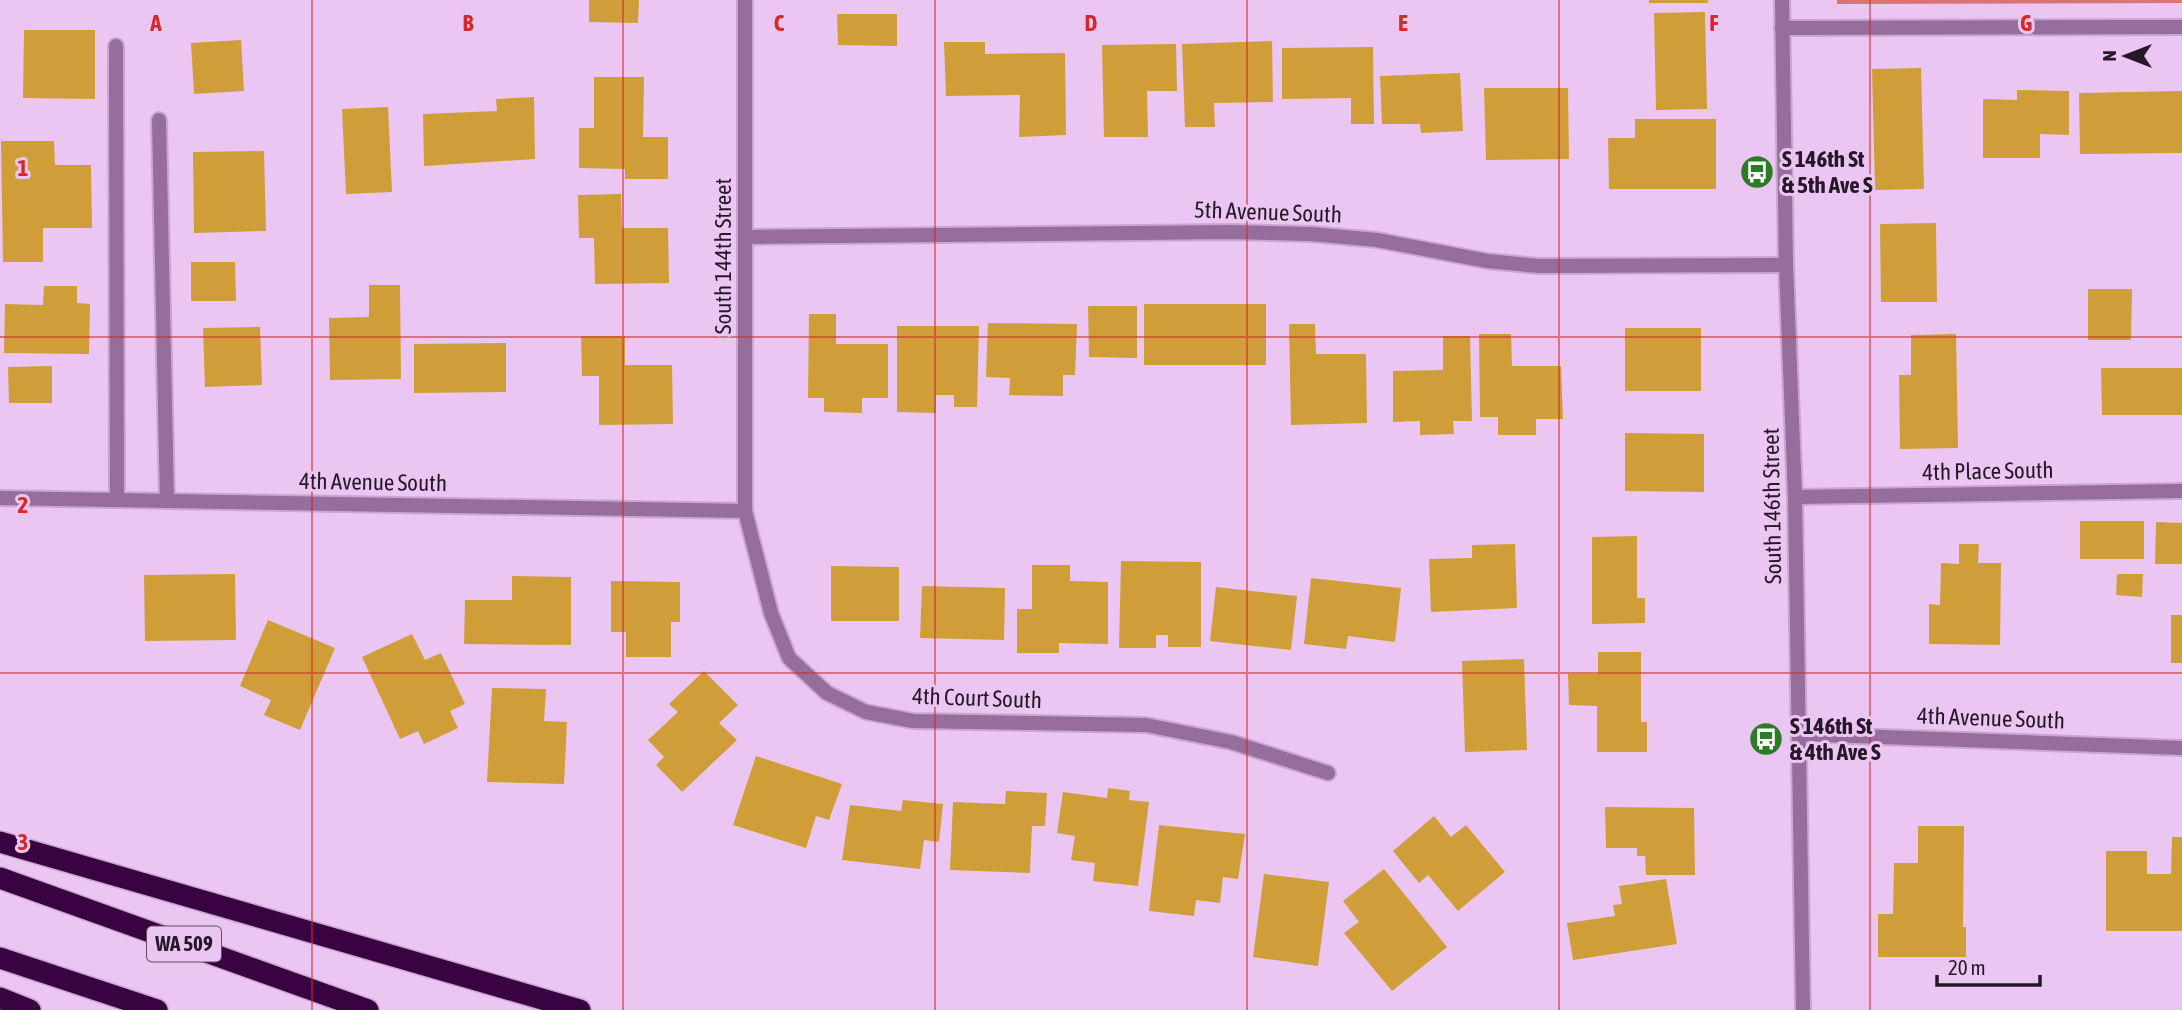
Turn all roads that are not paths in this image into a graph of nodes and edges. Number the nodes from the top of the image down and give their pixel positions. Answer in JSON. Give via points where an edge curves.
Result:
{"nodes":[{"id":1,"x":745,"y":0,"type":"edge"},
{"id":2,"x":1782,"y":0,"type":"edge"},
{"id":3,"x":2182,"y":27,"type":"edge"},
{"id":4,"x":1782,"y":28,"type":"junction"},
{"id":5,"x":116,"y":46,"type":"dead end"},
{"id":6,"x":159,"y":120,"type":"dead end"},
{"id":7,"x":746,"y":237,"type":"junction"},
{"id":8,"x":1786,"y":265,"type":"junction"},
{"id":9,"x":2182,"y":491,"type":"edge"},
{"id":10,"x":1795,"y":497,"type":"junction"},
{"id":11,"x":0,"y":498,"type":"edge"},
{"id":12,"x":117,"y":500,"type":"junction"},
{"id":13,"x":167,"y":501,"type":"junction"},
{"id":14,"x":745,"y":511,"type":"junction"},
{"id":15,"x":1799,"y":734,"type":"junction"},
{"id":16,"x":2182,"y":748,"type":"edge"},
{"id":17,"x":1328,"y":773,"type":"dead end"},
{"id":18,"x":0,"y":842,"type":"edge"},
{"id":19,"x":0,"y":878,"type":"edge"},
{"id":20,"x":0,"y":958,"type":"edge"},
{"id":21,"x":0,"y":998,"type":"edge"},
{"id":22,"x":30,"y":1010,"type":"edge"},
{"id":23,"x":157,"y":1010,"type":"edge"},
{"id":24,"x":368,"y":1010,"type":"edge"},
{"id":25,"x":580,"y":1010,"type":"edge"},
{"id":26,"x":1803,"y":1010,"type":"edge"}],
"edges":[{"from":1,"to":7,"type":"street","name":"South 144th Street"},
{"from":2,"to":4,"type":"street","name":"South 146th Street"},
{"from":3,"to":4,"type":"street"},
{"from":4,"to":8,"type":"street","name":"South 146th Street"},
{"from":5,"to":12,"type":"street"},
{"from":6,"to":13,"type":"street"},
{"from":7,"to":8,"type":"street","name":"5th Avenue South","via":[[1311,234],[1538,266]]},
{"from":7,"to":14,"type":"street","name":"South 144th Street"},
{"from":8,"to":10,"type":"street","name":"South 146th Street"},
{"from":9,"to":10,"type":"street","name":"4th Place South"},
{"from":10,"to":15,"type":"street","name":"South 146th Street"},
{"from":11,"to":12,"type":"street","name":"4th Avenue South"},
{"from":12,"to":13,"type":"street","name":"4th Avenue South"},
{"from":13,"to":14,"type":"street","name":"4th Avenue South"},
{"from":14,"to":17,"type":"street","name":"4th Court South","via":[[771,613],[789,658],[827,693],[866,712],[913,721],[1146,724],[1231,742]]},
{"from":15,"to":16,"type":"street","name":"4th Avenue South"},
{"from":15,"to":26,"type":"street","name":"South 146th Street"},
{"from":18,"to":25,"type":"highway"},
{"from":19,"to":24,"type":"highway","number":"WA 509"},
{"from":20,"to":23,"type":"highway"},
{"from":21,"to":22,"type":"highway"}]}
